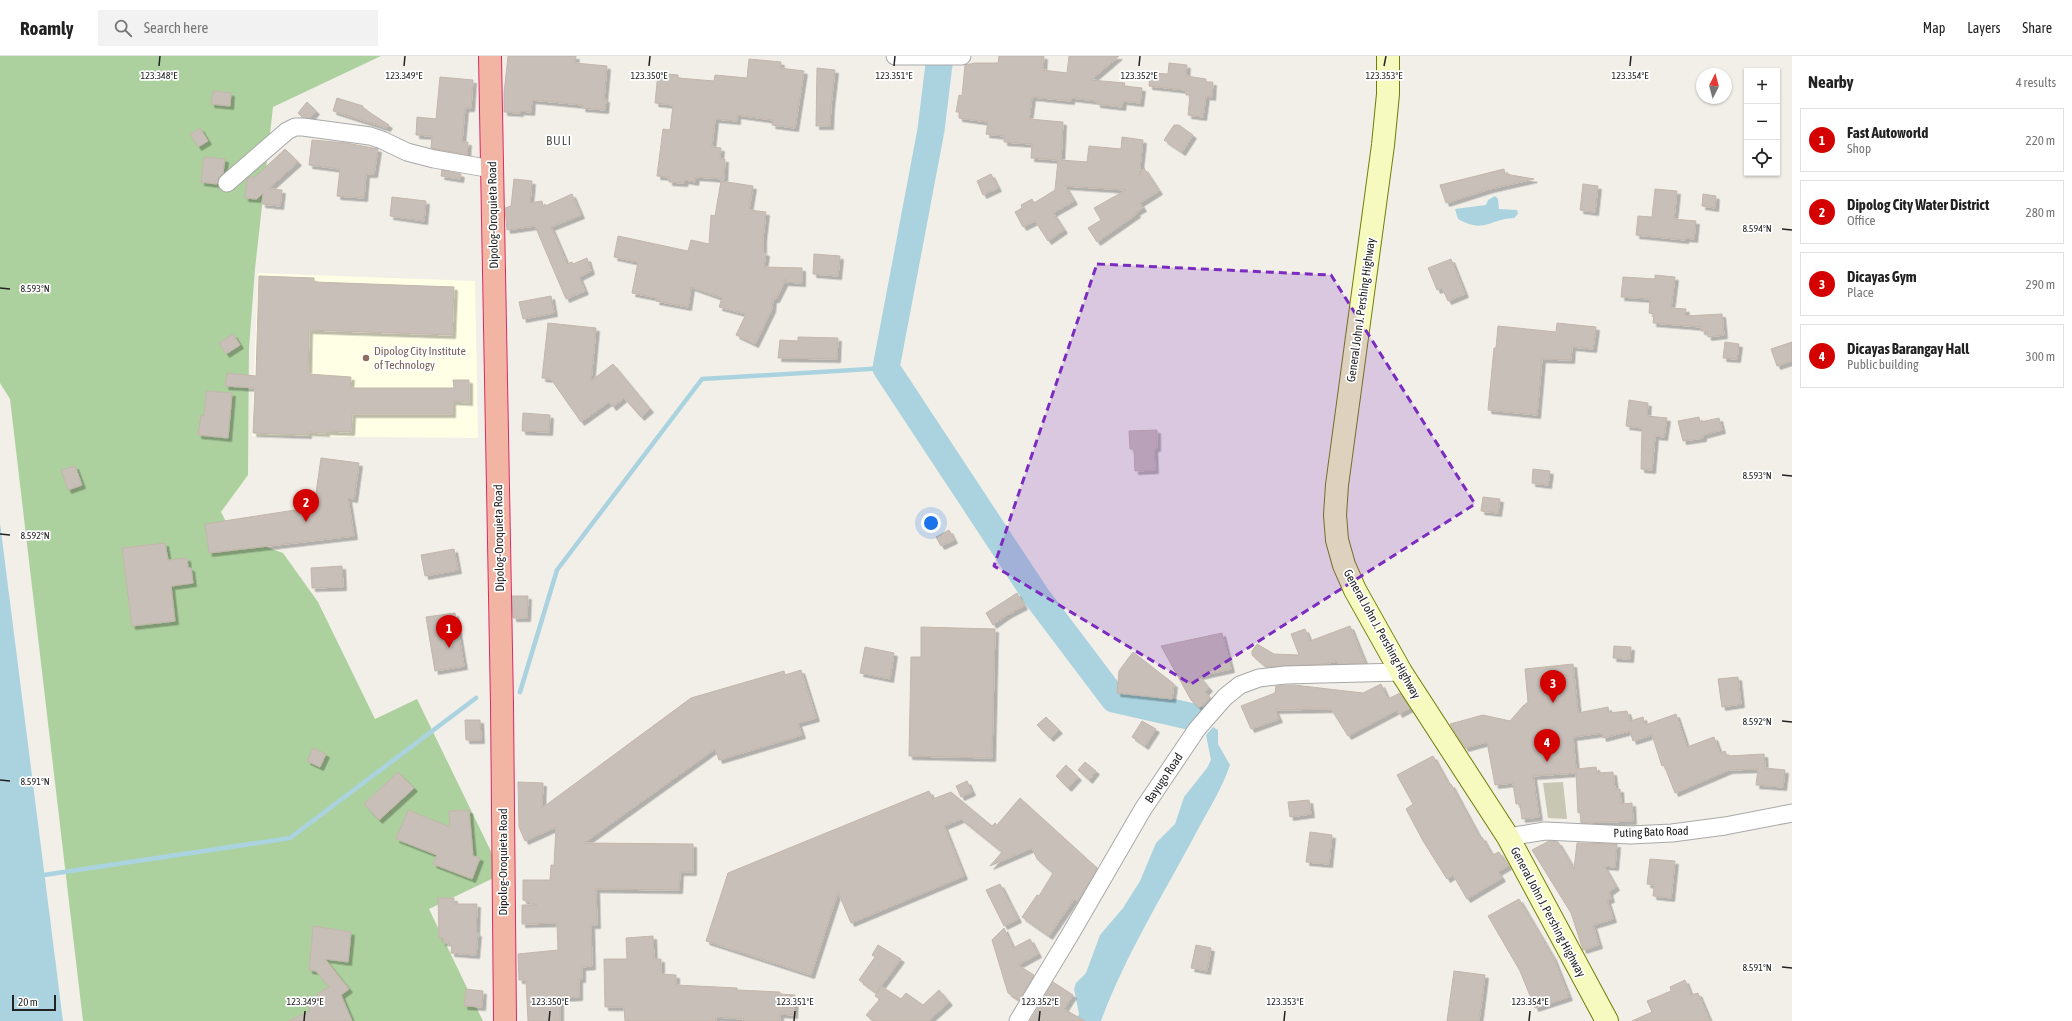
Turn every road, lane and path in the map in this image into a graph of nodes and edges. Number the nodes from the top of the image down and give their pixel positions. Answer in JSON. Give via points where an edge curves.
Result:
{"nodes":[{"id":1,"x":490,"y":56,"type":"edge"},
{"id":2,"x":895,"y":56,"type":"edge"},
{"id":3,"x":1388,"y":56,"type":"edge"},
{"id":4,"x":958,"y":57,"type":"edge"},
{"id":5,"x":492,"y":169,"type":"junction"},
{"id":6,"x":227,"y":183,"type":"dead end"},
{"id":7,"x":1401,"y":672,"type":"junction"},
{"id":8,"x":1792,"y":813,"type":"edge"},
{"id":9,"x":1508,"y":838,"type":"junction"},
{"id":10,"x":505,"y":1021,"type":"edge"},
{"id":11,"x":1018,"y":1021,"type":"edge"},
{"id":12,"x":1607,"y":1021,"type":"edge"}],
"edges":[{"from":1,"to":5,"type":"highway","name":"Dipolog-Oroquieta Road"},
{"from":2,"to":4,"type":"street"},
{"from":3,"to":7,"type":"main road","name":"General John J. Pershing Highway","via":[[1388,94],[1383,145],[1335,515],[1337,540],[1344,565],[1355,590]]},
{"from":5,"to":6,"type":"street","via":[[407,152],[370,136],[295,127]]},
{"from":5,"to":10,"type":"highway","name":"Dipolog-Oroquieta Road"},
{"from":7,"to":9,"type":"main road","name":"General John J. Pershing Highway"},
{"from":7,"to":11,"type":"street","name":"Bayugo Road","via":[[1259,678],[1240,685],[1225,697],[1197,729],[1143,809]]},
{"from":8,"to":9,"type":"street","name":"Puting Bato Road","via":[[1672,833],[1630,835],[1545,832]]},
{"from":9,"to":12,"type":"main road","name":"General John J. Pershing Highway"}]}
